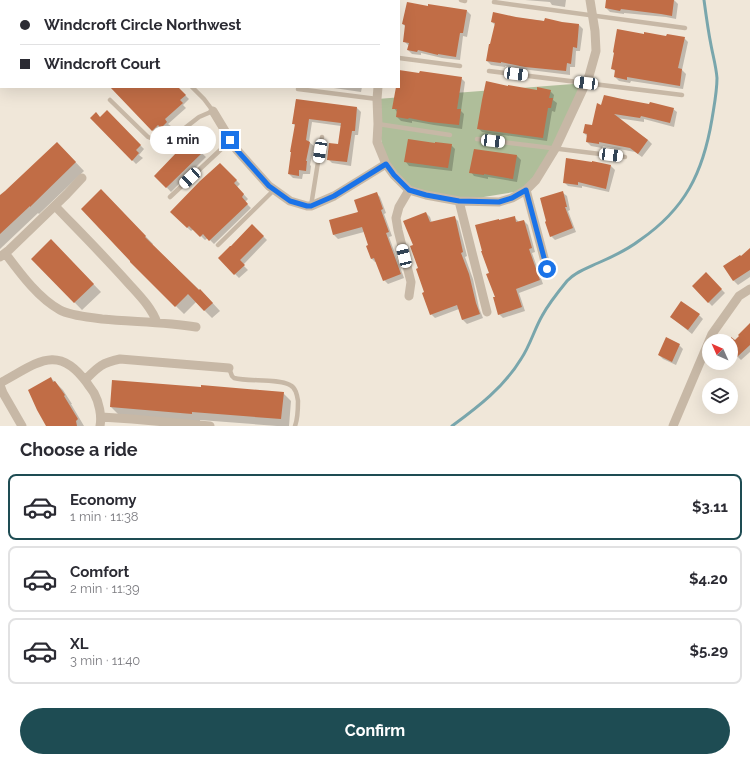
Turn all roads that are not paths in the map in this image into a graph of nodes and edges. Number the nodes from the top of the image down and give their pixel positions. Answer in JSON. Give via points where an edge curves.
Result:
{"nodes":[{"id":1,"x":590,"y":0,"type":"edge"},
{"id":2,"x":494,"y":2,"type":"dead end"},
{"id":3,"x":592,"y":15,"type":"junction"},
{"id":4,"x":685,"y":28,"type":"dead end"},
{"id":5,"x":400,"y":58,"type":"edge"},
{"id":6,"x":460,"y":66,"type":"dead end"},
{"id":7,"x":489,"y":71,"type":"dead end"},
{"id":8,"x":586,"y":83,"type":"junction"},
{"id":9,"x":193,"y":88,"type":"edge"},
{"id":10,"x":378,"y":88,"type":"edge"},
{"id":11,"x":298,"y":89,"type":"dead end"},
{"id":12,"x":682,"y":95,"type":"dead end"},
{"id":13,"x":377,"y":99,"type":"junction"},
{"id":14,"x":110,"y":100,"type":"dead end"},
{"id":15,"x":213,"y":111,"type":"junction"},
{"id":16,"x":378,"y":124,"type":"junction"},
{"id":17,"x":450,"y":134,"type":"dead end"},
{"id":18,"x":322,"y":137,"type":"dead end"},
{"id":19,"x":477,"y":139,"type":"dead end"},
{"id":20,"x":230,"y":140,"type":"junction"},
{"id":21,"x":555,"y":148,"type":"junction"},
{"id":22,"x":625,"y":157,"type":"dead end"},
{"id":23,"x":386,"y":164,"type":"junction"},
{"id":24,"x":82,"y":178,"type":"dead end"},
{"id":25,"x":274,"y":190,"type":"junction"},
{"id":26,"x":409,"y":190,"type":"junction"},
{"id":27,"x":526,"y":190,"type":"junction"},
{"id":28,"x":170,"y":197,"type":"dead end"},
{"id":29,"x":459,"y":201,"type":"junction"},
{"id":30,"x":55,"y":206,"type":"junction"},
{"id":31,"x":311,"y":206,"type":"junction"},
{"id":32,"x":218,"y":245,"type":"dead end"},
{"id":33,"x":3,"y":255,"type":"edge"},
{"id":34,"x":547,"y":269,"type":"dead end"},
{"id":35,"x":750,"y":289,"type":"edge"},
{"id":36,"x":409,"y":296,"type":"dead end"},
{"id":37,"x":487,"y":312,"type":"dead end"},
{"id":38,"x":157,"y":323,"type":"junction"},
{"id":39,"x":196,"y":327,"type":"dead end"},
{"id":40,"x":229,"y":368,"type":"joint"},
{"id":41,"x":85,"y":380,"type":"junction"},
{"id":42,"x":0,"y":384,"type":"edge"},
{"id":43,"x":100,"y":422,"type":"edge"},
{"id":44,"x":22,"y":426,"type":"edge"},
{"id":45,"x":210,"y":426,"type":"edge"},
{"id":46,"x":295,"y":426,"type":"edge"},
{"id":47,"x":673,"y":426,"type":"edge"}],
"edges":[{"from":1,"to":3,"type":"street"},
{"from":2,"to":3,"type":"lane"},
{"from":3,"to":4,"type":"lane"},
{"from":3,"to":8,"type":"street","via":[[596,51]]},
{"from":5,"to":6,"type":"lane"},
{"from":7,"to":8,"type":"lane"},
{"from":8,"to":12,"type":"lane"},
{"from":8,"to":21,"type":"street"},
{"from":9,"to":15,"type":"lane"},
{"from":10,"to":13,"type":"street"},
{"from":11,"to":13,"type":"lane"},
{"from":13,"to":16,"type":"street"},
{"from":14,"to":15,"type":"lane","via":[[148,137],[159,141],[172,138],[199,117]]},
{"from":15,"to":20,"type":"street"},
{"from":16,"to":17,"type":"lane"},
{"from":16,"to":23,"type":"street","via":[[377,142]]},
{"from":18,"to":31,"type":"lane"},
{"from":19,"to":21,"type":"lane"},
{"from":20,"to":25,"type":"street"},
{"from":20,"to":28,"type":"lane"},
{"from":21,"to":22,"type":"lane"},
{"from":21,"to":27,"type":"street","via":[[536,180]]},
{"from":23,"to":26,"type":"street"},
{"from":23,"to":31,"type":"street","via":[[334,196]]},
{"from":24,"to":30,"type":"street"},
{"from":25,"to":31,"type":"street","via":[[290,201]]},
{"from":25,"to":32,"type":"lane"},
{"from":26,"to":29,"type":"street"},
{"from":26,"to":36,"type":"street","via":[[396,218],[410,282]]},
{"from":27,"to":29,"type":"street","via":[[499,202]]},
{"from":27,"to":34,"type":"street"},
{"from":29,"to":37,"type":"street"},
{"from":30,"to":33,"type":"street"},
{"from":30,"to":38,"type":"street","via":[[143,300]]},
{"from":33,"to":38,"type":"street","via":[[50,304],[62,311],[84,317]]},
{"from":35,"to":47,"type":"street","via":[[739,296],[712,334]]},
{"from":38,"to":39,"type":"street"},
{"from":40,"to":41,"type":"street","via":[[120,359],[97,368]]},
{"from":40,"to":46,"type":"lane","via":[[234,378],[290,385],[297,394],[298,412]]},
{"from":41,"to":42,"type":"street","via":[[70,365],[58,360],[44,361],[28,367]]},
{"from":41,"to":43,"type":"street","via":[[94,393]]},
{"from":42,"to":44,"type":"street"},
{"from":43,"to":45,"type":"street","via":[[132,419]]}]}
